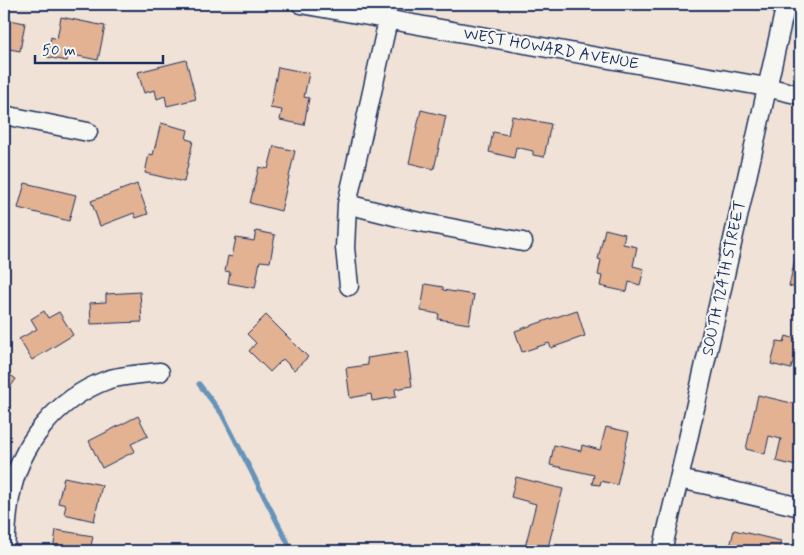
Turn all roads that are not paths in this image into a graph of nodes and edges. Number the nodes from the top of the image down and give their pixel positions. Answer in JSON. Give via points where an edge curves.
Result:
{"nodes":[{"id":1,"x":301,"y":4,"type":"edge"},
{"id":2,"x":786,"y":4,"type":"edge"},
{"id":3,"x":388,"y":20,"type":"junction"},
{"id":4,"x":766,"y":87,"type":"junction"},
{"id":5,"x":800,"y":95,"type":"edge"},
{"id":6,"x":4,"y":116,"type":"edge"},
{"id":7,"x":88,"y":132,"type":"dead end"},
{"id":8,"x":347,"y":204,"type":"junction"},
{"id":9,"x":523,"y":242,"type":"dead end"},
{"id":10,"x":349,"y":286,"type":"dead end"},
{"id":11,"x":160,"y":372,"type":"dead end"},
{"id":12,"x":679,"y":479,"type":"junction"},
{"id":13,"x":800,"y":507,"type":"edge"},
{"id":14,"x":5,"y":527,"type":"edge"},
{"id":15,"x":5,"y":551,"type":"edge"},
{"id":16,"x":662,"y":551,"type":"edge"}],
"edges":[{"from":1,"to":3,"type":"street","name":"WEST HOWARD AVENUE"},
{"from":2,"to":4,"type":"street","name":"SOUTH 124TH STREET"},
{"from":3,"to":4,"type":"street","name":"WEST HOWARD AVENUE"},
{"from":3,"to":8,"type":"street"},
{"from":4,"to":5,"type":"street","name":"WEST HOWARD AVENUE"},
{"from":4,"to":12,"type":"street","name":"SOUTH 124TH STREET"},
{"from":6,"to":7,"type":"street"},
{"from":8,"to":9,"type":"street"},
{"from":8,"to":10,"type":"street","via":[[345,248]]},
{"from":11,"to":14,"type":"street","via":[[109,380],[82,392],[47,421],[33,438],[18,467]]},
{"from":12,"to":13,"type":"street"},
{"from":12,"to":16,"type":"street","name":"SOUTH 124TH STREET"},
{"from":14,"to":15,"type":"street"}]}
